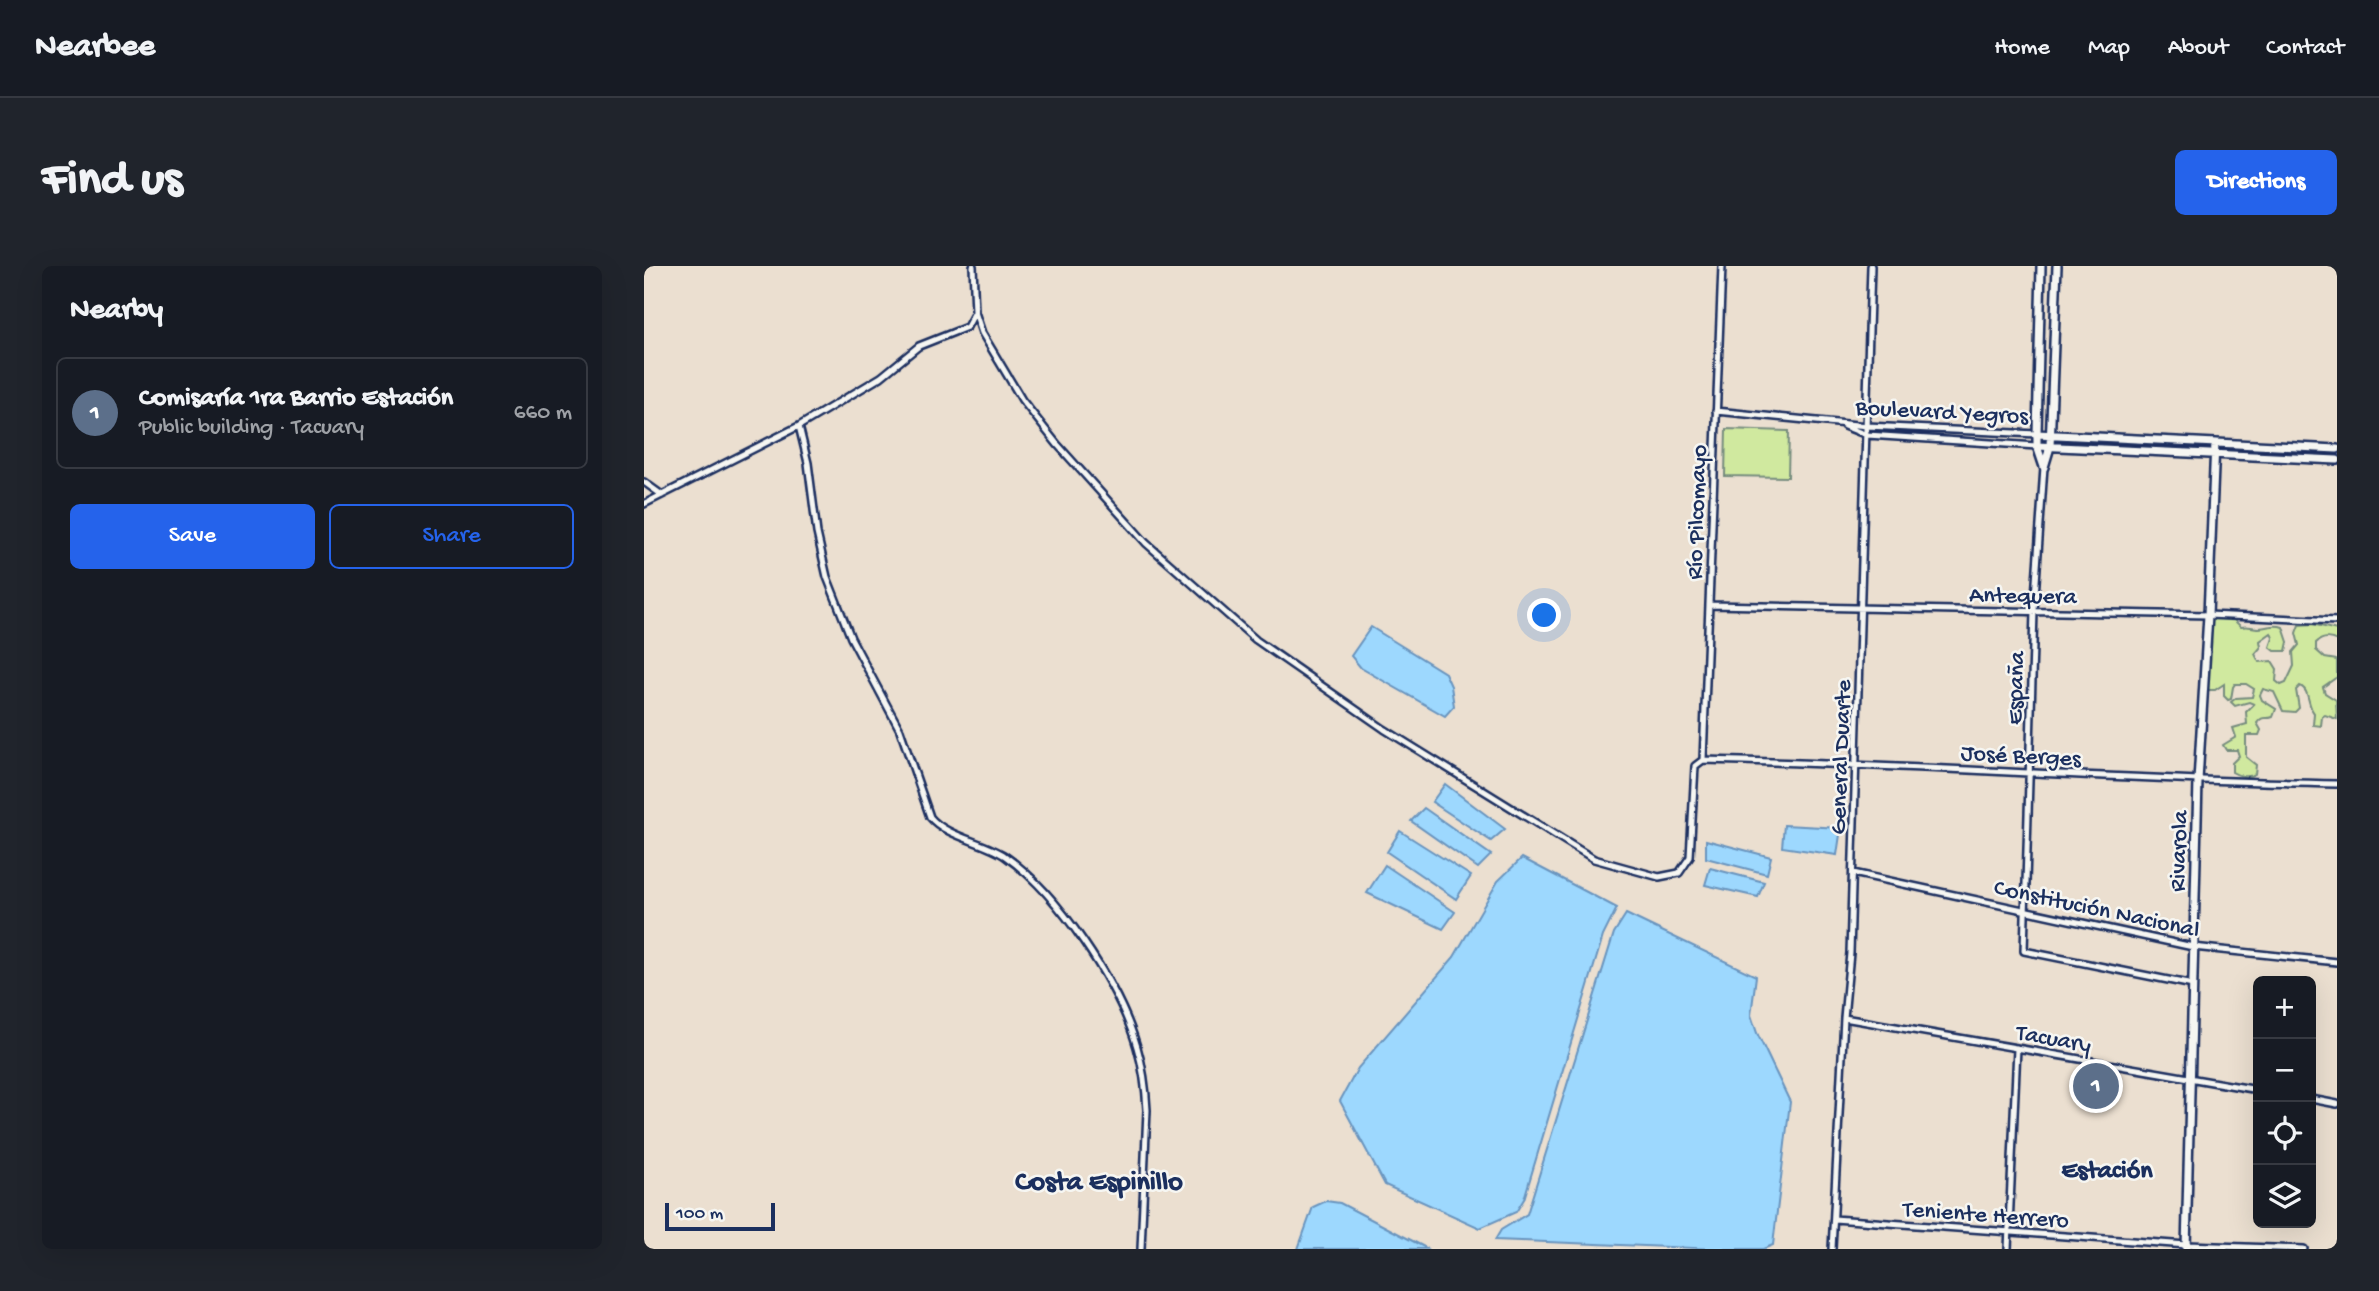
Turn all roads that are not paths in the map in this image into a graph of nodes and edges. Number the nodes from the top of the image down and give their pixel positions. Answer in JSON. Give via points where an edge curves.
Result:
{"nodes":[{"id":1,"x":973,"y":266,"type":"edge"},
{"id":2,"x":1722,"y":266,"type":"edge"},
{"id":3,"x":1871,"y":266,"type":"edge"},
{"id":4,"x":2041,"y":266,"type":"edge"},
{"id":5,"x":2057,"y":266,"type":"edge"},
{"id":6,"x":975,"y":312,"type":"junction"},
{"id":7,"x":1716,"y":411,"type":"junction"},
{"id":8,"x":1838,"y":424,"type":"junction"},
{"id":9,"x":799,"y":426,"type":"junction"},
{"id":10,"x":1867,"y":426,"type":"junction"},
{"id":11,"x":2037,"y":434,"type":"junction"},
{"id":12,"x":1867,"y":435,"type":"junction"},
{"id":13,"x":2051,"y":435,"type":"junction"},
{"id":14,"x":2215,"y":443,"type":"junction"},
{"id":15,"x":2037,"y":446,"type":"junction"},
{"id":16,"x":2050,"y":447,"type":"junction"},
{"id":17,"x":2337,"y":449,"type":"edge"},
{"id":18,"x":2215,"y":454,"type":"junction"},
{"id":19,"x":2337,"y":460,"type":"edge"},
{"id":20,"x":2044,"y":467,"type":"junction"},
{"id":21,"x":644,"y":482,"type":"edge"},
{"id":22,"x":662,"y":495,"type":"junction"},
{"id":23,"x":644,"y":504,"type":"edge"},
{"id":24,"x":1709,"y":605,"type":"junction"},
{"id":25,"x":1861,"y":607,"type":"junction"},
{"id":26,"x":2034,"y":611,"type":"junction"},
{"id":27,"x":2208,"y":615,"type":"junction"},
{"id":28,"x":2337,"y":621,"type":"edge"},
{"id":29,"x":1703,"y":760,"type":"junction"},
{"id":30,"x":1856,"y":763,"type":"junction"},
{"id":31,"x":2028,"y":771,"type":"junction"},
{"id":32,"x":2198,"y":781,"type":"junction"},
{"id":33,"x":2337,"y":784,"type":"edge"},
{"id":34,"x":1853,"y":873,"type":"junction"},
{"id":35,"x":2024,"y":909,"type":"junction"},
{"id":36,"x":2193,"y":947,"type":"junction"},
{"id":37,"x":2337,"y":962,"type":"edge"},
{"id":38,"x":2193,"y":985,"type":"junction"},
{"id":39,"x":1844,"y":1018,"type":"junction"},
{"id":40,"x":2017,"y":1048,"type":"junction"},
{"id":41,"x":2192,"y":1079,"type":"junction"},
{"id":42,"x":2253,"y":1089,"type":"edge"},
{"id":43,"x":2316,"y":1100,"type":"edge"},
{"id":44,"x":2337,"y":1104,"type":"edge"},
{"id":45,"x":1834,"y":1219,"type":"junction"},
{"id":46,"x":2008,"y":1232,"type":"junction"},
{"id":47,"x":2187,"y":1247,"type":"edge"},
{"id":48,"x":1142,"y":1249,"type":"edge"},
{"id":49,"x":1832,"y":1249,"type":"edge"},
{"id":50,"x":2008,"y":1249,"type":"edge"},
{"id":51,"x":2304,"y":1249,"type":"edge"}],
"edges":[{"from":1,"to":6,"type":"street"},
{"from":2,"to":7,"type":"street","name":"Río Pilcomayo"},
{"from":3,"to":10,"type":"street","name":"General Duarte"},
{"from":4,"to":11,"type":"street"},
{"from":5,"to":13,"type":"street"},
{"from":6,"to":9,"type":"street","via":[[967,327],[919,346],[881,377]]},
{"from":6,"to":29,"type":"street","name":"Río Pilcomayo","via":[[982,333],[1022,400],[1146,543],[1256,640],[1384,729],[1594,859],[1659,877],[1679,873],[1690,857],[1695,766]]},
{"from":7,"to":8,"type":"street"},
{"from":7,"to":24,"type":"street","name":"Río Pilcomayo"},
{"from":8,"to":10,"type":"street","name":"Boulevard Yegros"},
{"from":8,"to":12,"type":"street","name":"Boulevard Yegros"},
{"from":9,"to":22,"type":"street"},
{"from":9,"to":48,"type":"street","via":[[827,578],[851,638],[900,730],[930,817],[1003,855],[1046,892],[1089,949],[1128,1020],[1142,1066],[1147,1110]]},
{"from":10,"to":11,"type":"street","name":"Boulevard Yegros"},
{"from":10,"to":12,"type":"street","name":"General Duarte"},
{"from":11,"to":13,"type":"street","name":"Boulevard Yegros"},
{"from":11,"to":15,"type":"street"},
{"from":12,"to":15,"type":"street","name":"Boulevard Yegros"},
{"from":12,"to":25,"type":"street","name":"General Duarte"},
{"from":13,"to":14,"type":"street","name":"Boulevard Yegros"},
{"from":13,"to":16,"type":"street"},
{"from":14,"to":17,"type":"street","name":"Boulevard Yegros"},
{"from":14,"to":18,"type":"street","name":"Rivarola"},
{"from":15,"to":16,"type":"street","name":"Boulevard Yegros"},
{"from":15,"to":20,"type":"street"},
{"from":16,"to":18,"type":"street","name":"Boulevard Yegros"},
{"from":16,"to":20,"type":"street"},
{"from":18,"to":19,"type":"street","name":"Boulevard Yegros"},
{"from":18,"to":27,"type":"street","name":"Rivarola"},
{"from":20,"to":26,"type":"street","name":"España"},
{"from":21,"to":22,"type":"street"},
{"from":22,"to":23,"type":"street"},
{"from":24,"to":25,"type":"street","name":"Antequera"},
{"from":24,"to":29,"type":"street","name":"Río Pilcomayo"},
{"from":25,"to":26,"type":"street","name":"Antequera"},
{"from":25,"to":30,"type":"street","name":"General Duarte"},
{"from":26,"to":27,"type":"street","name":"Antequera"},
{"from":26,"to":31,"type":"street","name":"España"},
{"from":27,"to":28,"type":"street","name":"Antequera"},
{"from":27,"to":32,"type":"street","name":"Rivarola"},
{"from":29,"to":30,"type":"street","name":"José Berges"},
{"from":30,"to":31,"type":"street","name":"José Berges"},
{"from":30,"to":34,"type":"street","name":"General Duarte"},
{"from":31,"to":32,"type":"street","name":"José Berges"},
{"from":31,"to":35,"type":"street","name":"España"},
{"from":32,"to":33,"type":"street","name":"José Berges"},
{"from":32,"to":36,"type":"street","name":"Rivarola"},
{"from":34,"to":35,"type":"street","name":"Constitución Nacional"},
{"from":34,"to":39,"type":"street","name":"General Duarte"},
{"from":35,"to":36,"type":"street","name":"Constitución Nacional"},
{"from":35,"to":38,"type":"street","name":"España","via":[[2024,951]]},
{"from":36,"to":37,"type":"street","name":"Constitución Nacional"},
{"from":36,"to":38,"type":"street","name":"Rivarola"},
{"from":38,"to":41,"type":"street","name":"Rivarola"},
{"from":39,"to":40,"type":"street","name":"Tacuary"},
{"from":39,"to":45,"type":"street","name":"General Duarte"},
{"from":40,"to":41,"type":"street","name":"Tacuary"},
{"from":40,"to":46,"type":"street"},
{"from":41,"to":42,"type":"street","name":"Tacuary"},
{"from":41,"to":47,"type":"street","name":"Rivarola"},
{"from":43,"to":44,"type":"street"},
{"from":45,"to":46,"type":"street","name":"Teniente Herrero"},
{"from":45,"to":49,"type":"street","name":"General Duarte"},
{"from":46,"to":47,"type":"street","name":"Teniente Herrero"},
{"from":46,"to":50,"type":"street"},
{"from":47,"to":51,"type":"street","name":"Teniente Herrero"}]}
